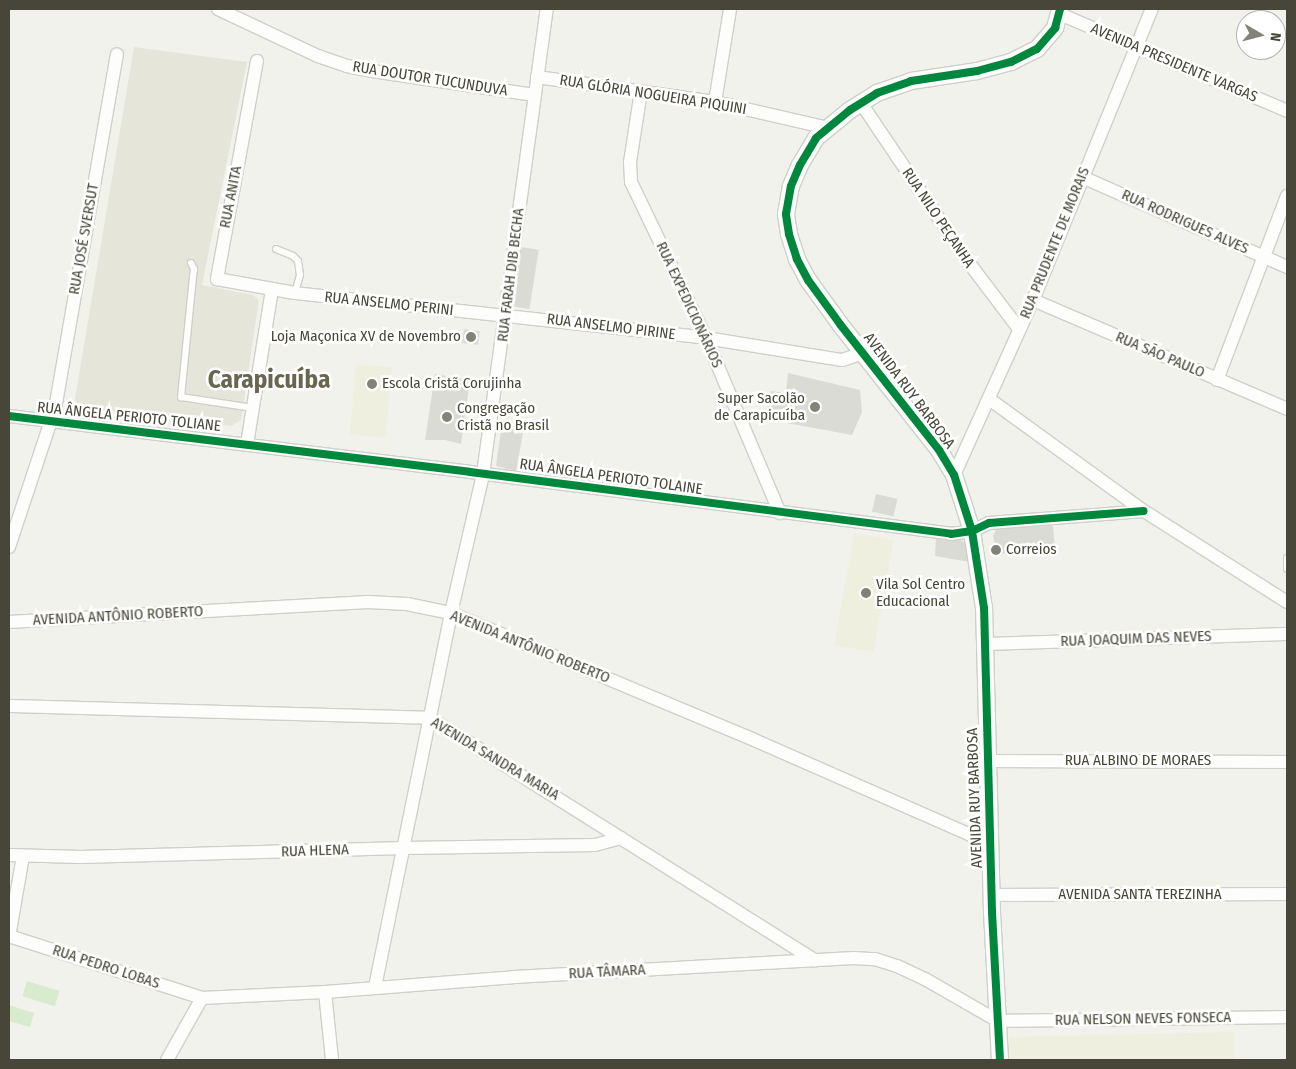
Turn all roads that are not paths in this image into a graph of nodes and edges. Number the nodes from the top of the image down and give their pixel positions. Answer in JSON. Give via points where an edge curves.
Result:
{"nodes":[{"id":1,"x":218,"y":9,"type":"edge"},
{"id":2,"x":548,"y":9,"type":"edge"},
{"id":3,"x":730,"y":9,"type":"edge"},
{"id":4,"x":1152,"y":9,"type":"edge"},
{"id":5,"x":1060,"y":12,"type":"edge"},
{"id":6,"x":1136,"y":48,"type":"junction"},
{"id":7,"x":117,"y":54,"type":"dead end"},
{"id":8,"x":256,"y":61,"type":"dead end"},
{"id":9,"x":537,"y":77,"type":"junction"},
{"id":10,"x":641,"y":91,"type":"junction"},
{"id":11,"x":534,"y":95,"type":"junction"},
{"id":12,"x":715,"y":102,"type":"junction"},
{"id":13,"x":861,"y":103,"type":"junction"},
{"id":14,"x":1287,"y":111,"type":"edge"},
{"id":15,"x":828,"y":128,"type":"junction"},
{"id":16,"x":1082,"y":177,"type":"junction"},
{"id":17,"x":1287,"y":196,"type":"edge"},
{"id":18,"x":276,"y":250,"type":"dead end"},
{"id":19,"x":1264,"y":257,"type":"junction"},
{"id":20,"x":190,"y":264,"type":"dead end"},
{"id":21,"x":1287,"y":267,"type":"edge"},
{"id":22,"x":272,"y":289,"type":"junction"},
{"id":23,"x":295,"y":294,"type":"junction"},
{"id":24,"x":1033,"y":300,"type":"junction"},
{"id":25,"x":506,"y":316,"type":"junction"},
{"id":26,"x":1019,"y":330,"type":"junction"},
{"id":27,"x":706,"y":338,"type":"junction"},
{"id":28,"x":863,"y":353,"type":"junction"},
{"id":29,"x":1217,"y":380,"type":"junction"},
{"id":30,"x":989,"y":399,"type":"junction"},
{"id":31,"x":253,"y":408,"type":"junction"},
{"id":32,"x":1287,"y":409,"type":"edge"},
{"id":33,"x":9,"y":416,"type":"edge"},
{"id":34,"x":51,"y":423,"type":"junction"},
{"id":35,"x":247,"y":444,"type":"junction"},
{"id":36,"x":483,"y":474,"type":"junction"},
{"id":37,"x":954,"y":476,"type":"junction"},
{"id":38,"x":1144,"y":511,"type":"junction"},
{"id":39,"x":780,"y":513,"type":"junction"},
{"id":40,"x":972,"y":531,"type":"junction"},
{"id":41,"x":9,"y":547,"type":"edge"},
{"id":42,"x":1287,"y":558,"type":"edge"},
{"id":43,"x":1287,"y":569,"type":"edge"},
{"id":44,"x":1287,"y":602,"type":"edge"},
{"id":45,"x":452,"y":613,"type":"junction"},
{"id":46,"x":9,"y":622,"type":"edge"},
{"id":47,"x":1287,"y":634,"type":"edge"},
{"id":48,"x":985,"y":644,"type":"junction"},
{"id":49,"x":9,"y":706,"type":"edge"},
{"id":50,"x":430,"y":718,"type":"junction"},
{"id":51,"x":988,"y":761,"type":"junction"},
{"id":52,"x":1287,"y":762,"type":"edge"},
{"id":53,"x":621,"y":838,"type":"junction"},
{"id":54,"x":990,"y":838,"type":"junction"},
{"id":55,"x":405,"y":848,"type":"junction"},
{"id":56,"x":9,"y":855,"type":"edge"},
{"id":57,"x":23,"y":856,"type":"junction"},
{"id":58,"x":1287,"y":894,"type":"edge"},
{"id":59,"x":992,"y":896,"type":"junction"},
{"id":60,"x":9,"y":936,"type":"edge"},
{"id":61,"x":814,"y":960,"type":"junction"},
{"id":62,"x":375,"y":987,"type":"junction"},
{"id":63,"x":325,"y":992,"type":"junction"},
{"id":64,"x":202,"y":998,"type":"junction"},
{"id":65,"x":1287,"y":1017,"type":"edge"},
{"id":66,"x":998,"y":1021,"type":"junction"},
{"id":67,"x":167,"y":1060,"type":"edge"},
{"id":68,"x":332,"y":1060,"type":"edge"},
{"id":69,"x":1000,"y":1060,"type":"edge"}],
"edges":[{"from":1,"to":11,"type":"street","name":"RUA DOUTOR TUCUNDUVA","via":[[275,37],[347,66]]},
{"from":2,"to":9,"type":"street","name":"RUA FARAH DIB BECHA"},
{"from":3,"to":12,"type":"street"},
{"from":4,"to":6,"type":"street","name":"RUA PRUDENTE DE MORAIS"},
{"from":5,"to":6,"type":"street","name":"AVENIDA PRESIDENTE VARGAS"},
{"from":5,"to":13,"type":"street","name":"AVENIDA RUY BARBOSA","via":[[1055,28],[1037,49],[1011,62],[911,81],[877,93]]},
{"from":6,"to":14,"type":"street","name":"AVENIDA PRESIDENTE VARGAS"},
{"from":6,"to":16,"type":"street","name":"RUA PRUDENTE DE MORAIS"},
{"from":7,"to":34,"type":"street","name":"RUA JOSÉ SVERSUT"},
{"from":8,"to":22,"type":"street","name":"RUA ANITA","via":[[217,279]]},
{"from":9,"to":10,"type":"street","name":"RUA GLÓRIA NOGUEIRA PIQUINI"},
{"from":9,"to":11,"type":"street","name":"RUA FARAH DIB BECHA"},
{"from":10,"to":12,"type":"street","name":"RUA GLÓRIA NOGUEIRA PIQUINI"},
{"from":10,"to":27,"type":"street","name":"RUA EXPEDICIONÁRIOS","via":[[630,162],[631,182]]},
{"from":11,"to":25,"type":"street","name":"RUA FARAH DIB BECHA"},
{"from":12,"to":15,"type":"street","name":"RUA GLÓRIA NOGUEIRA PIQUINI"},
{"from":13,"to":15,"type":"street","name":"AVENIDA RUY BARBOSA"},
{"from":13,"to":26,"type":"street","name":"RUA NILO PEÇANHA","via":[[969,263]]},
{"from":15,"to":28,"type":"street","name":"AVENIDA RUY BARBOSA","via":[[816,138],[791,186],[786,214],[789,234],[808,280]]},
{"from":16,"to":19,"type":"street","name":"RUA RODRIGUES ALVES"},
{"from":16,"to":24,"type":"street","name":"RUA PRUDENTE DE MORAIS"},
{"from":17,"to":19,"type":"street"},
{"from":18,"to":23,"type":"lane","via":[[298,261],[300,275]]},
{"from":19,"to":21,"type":"street","name":"RUA RODRIGUES ALVES"},
{"from":19,"to":29,"type":"street"},
{"from":20,"to":31,"type":"lane","via":[[194,269],[181,397]]},
{"from":22,"to":23,"type":"street","name":"RUA ANSELMO PERINI"},
{"from":22,"to":31,"type":"street"},
{"from":23,"to":25,"type":"street","name":"RUA ANSELMO PERINI"},
{"from":24,"to":26,"type":"street","name":"RUA PRUDENTE DE MORAIS"},
{"from":24,"to":29,"type":"street","name":"RUA SÃO PAULO"},
{"from":25,"to":27,"type":"street","name":"RUA ANSELMO PIRINE"},
{"from":25,"to":36,"type":"street","name":"RUA FARAH DIB BECHA"},
{"from":26,"to":30,"type":"street","name":"RUA PRUDENTE DE MORAIS"},
{"from":27,"to":28,"type":"street","name":"RUA ANSELMO PIRINE","via":[[842,360]]},
{"from":27,"to":39,"type":"street","name":"RUA EXPEDICIONÁRIOS"},
{"from":28,"to":37,"type":"street","name":"AVENIDA RUY BARBOSA"},
{"from":29,"to":32,"type":"street","name":"RUA SÃO PAULO"},
{"from":30,"to":37,"type":"street","name":"RUA PRUDENTE DE MORAIS"},
{"from":30,"to":38,"type":"street"},
{"from":31,"to":35,"type":"street"},
{"from":33,"to":34,"type":"street","name":"RUA ÂNGELA PERIOTO TOLIANE"},
{"from":34,"to":35,"type":"street","name":"RUA ÂNGELA PERIOTO TOLIANE"},
{"from":34,"to":41,"type":"street","name":"RUA JOSÉ SVERSUT"},
{"from":35,"to":36,"type":"street","name":"RUA ÂNGELA PERIOTO TOLAINE"},
{"from":36,"to":39,"type":"street","name":"RUA ÂNGELA PERIOTO TOLAINE"},
{"from":36,"to":45,"type":"street","name":"RUA FARAH DIB BECHA"},
{"from":37,"to":40,"type":"street","name":"AVENIDA RUY BARBOSA"},
{"from":38,"to":40,"type":"street","name":"RUA ÂNGELA PERIOTO TOLAINE","via":[[989,523]]},
{"from":38,"to":44,"type":"street"},
{"from":39,"to":40,"type":"street","name":"RUA ÂNGELA PERIOTO TOLAINE","via":[[951,534]]},
{"from":40,"to":48,"type":"street","name":"AVENIDA RUY BARBOSA","via":[[981,581]]},
{"from":42,"to":43,"type":"lane"},
{"from":45,"to":46,"type":"street","name":"AVENIDA ANTÔNIO ROBERTO","via":[[407,604],[368,602]]},
{"from":45,"to":50,"type":"street","name":"RUA FARAH DIB BECHA"},
{"from":45,"to":54,"type":"street","name":"AVENIDA ANTÔNIO ROBERTO","via":[[973,836]]},
{"from":47,"to":48,"type":"street","name":"RUA JOAQUIM DAS NEVES"},
{"from":48,"to":51,"type":"street","name":"AVENIDA RUY BARBOSA"},
{"from":49,"to":50,"type":"street","name":"AVENIDA SANDRA MARIA"},
{"from":50,"to":53,"type":"street","name":"AVENIDA SANDRA MARIA"},
{"from":50,"to":55,"type":"street","name":"RUA FARAH DIB BECHA"},
{"from":51,"to":52,"type":"street","name":"RUA ALBINO DE MORAES"},
{"from":51,"to":54,"type":"street","name":"AVENIDA RUY BARBOSA"},
{"from":53,"to":55,"type":"street","name":"RUA HLENA","via":[[595,846]]},
{"from":53,"to":61,"type":"street","name":"AVENIDA SANDRA MARIA"},
{"from":54,"to":59,"type":"street","name":"AVENIDA RUY BARBOSA"},
{"from":55,"to":57,"type":"street","name":"RUA HLENA"},
{"from":55,"to":62,"type":"street","name":"RUA FARAH DIB BECHA"},
{"from":56,"to":57,"type":"street","name":"RUA HLENA"},
{"from":57,"to":60,"type":"street"},
{"from":58,"to":59,"type":"street","name":"AVENIDA SANTA TEREZINHA"},
{"from":59,"to":66,"type":"street","name":"AVENIDA RUY BARBOSA"},
{"from":60,"to":64,"type":"street","name":"RUA PEDRO LOBAS"},
{"from":61,"to":62,"type":"street","name":"RUA TÂMARA"},
{"from":61,"to":66,"type":"street","name":"RUA TÂMARA","via":[[876,959],[925,979]]},
{"from":62,"to":63,"type":"street","name":"RUA TÂMARA"},
{"from":63,"to":64,"type":"street","name":"RUA TÂMARA"},
{"from":63,"to":68,"type":"street"},
{"from":64,"to":67,"type":"street"},
{"from":65,"to":66,"type":"street","name":"RUA NELSON NEVES FONSECA"},
{"from":66,"to":69,"type":"street","name":"AVENIDA RUY BARBOSA"}]}
